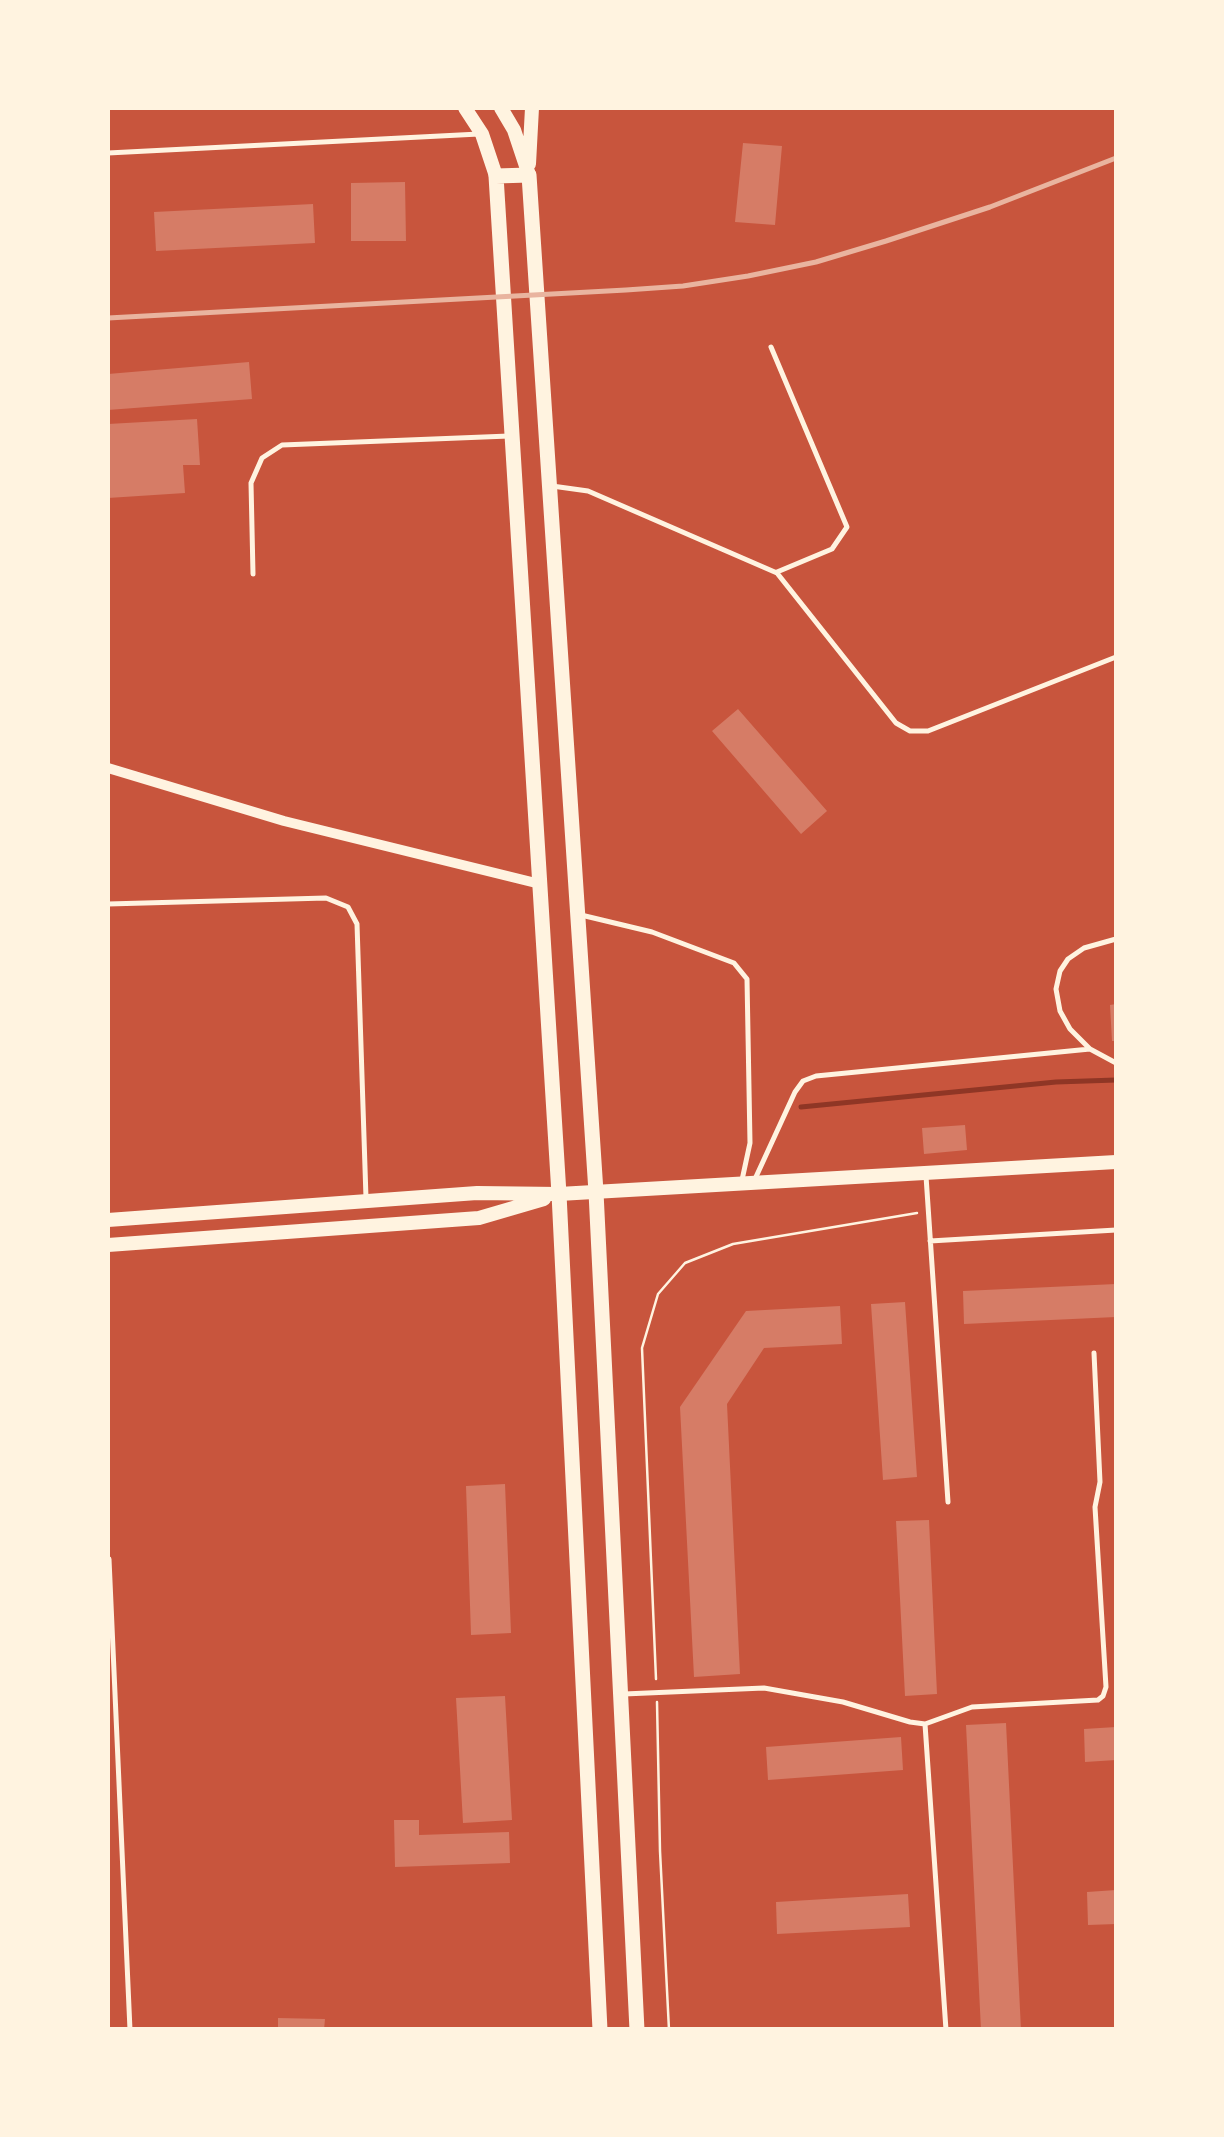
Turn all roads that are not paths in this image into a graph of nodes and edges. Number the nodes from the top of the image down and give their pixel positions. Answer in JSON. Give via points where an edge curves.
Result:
{"nodes":[{"id":1,"x":465,"y":108,"type":"edge"},
{"id":2,"x":501,"y":108,"type":"edge"},
{"id":3,"x":532,"y":108,"type":"edge"},
{"id":4,"x":482,"y":134,"type":"junction"},
{"id":5,"x":108,"y":153,"type":"edge"},
{"id":6,"x":529,"y":174,"type":"junction"},
{"id":7,"x":496,"y":176,"type":"junction"},
{"id":8,"x":771,"y":347,"type":"dead end"},
{"id":9,"x":512,"y":436,"type":"junction"},
{"id":10,"x":550,"y":485,"type":"junction"},
{"id":11,"x":777,"y":572,"type":"junction"},
{"id":12,"x":253,"y":574,"type":"dead end"},
{"id":13,"x":1116,"y":656,"type":"edge"},
{"id":14,"x":108,"y":768,"type":"edge"},
{"id":15,"x":540,"y":884,"type":"junction"},
{"id":16,"x":108,"y":904,"type":"edge"},
{"id":17,"x":578,"y":914,"type":"junction"},
{"id":18,"x":1116,"y":939,"type":"edge"},
{"id":19,"x":1090,"y":1048,"type":"junction"},
{"id":20,"x":1116,"y":1062,"type":"edge"},
{"id":21,"x":1116,"y":1162,"type":"edge"},
{"id":22,"x":926,"y":1172,"type":"junction"},
{"id":23,"x":747,"y":1182,"type":"junction"},
{"id":24,"x":596,"y":1192,"type":"junction"},
{"id":25,"x":559,"y":1194,"type":"junction"},
{"id":26,"x":366,"y":1201,"type":"junction"},
{"id":27,"x":108,"y":1220,"type":"edge"},
{"id":28,"x":1116,"y":1230,"type":"edge"},
{"id":29,"x":930,"y":1240,"type":"junction"},
{"id":30,"x":108,"y":1246,"type":"edge"},
{"id":31,"x":1094,"y":1353,"type":"dead end"},
{"id":32,"x":948,"y":1502,"type":"dead end"},
{"id":33,"x":109,"y":1559,"type":"edge"},
{"id":34,"x":621,"y":1694,"type":"junction"},
{"id":35,"x":926,"y":1724,"type":"junction"},
{"id":36,"x":130,"y":2030,"type":"edge"},
{"id":37,"x":600,"y":2030,"type":"edge"},
{"id":38,"x":637,"y":2030,"type":"edge"},
{"id":39,"x":946,"y":2030,"type":"edge"}],
"edges":[{"from":1,"to":4,"type":"main road"},
{"from":2,"to":6,"type":"main road"},
{"from":3,"to":6,"type":"main road"},
{"from":4,"to":5,"type":"lane"},
{"from":4,"to":7,"type":"main road"},
{"from":6,"to":7,"type":"main road"},
{"from":6,"to":10,"type":"main road"},
{"from":7,"to":9,"type":"main road"},
{"from":8,"to":11,"type":"lane","via":[[848,527],[832,549]]},
{"from":9,"to":12,"type":"lane","via":[[282,445],[262,458],[251,483]]},
{"from":9,"to":15,"type":"main road"},
{"from":10,"to":11,"type":"lane","via":[[588,490]]},
{"from":10,"to":17,"type":"main road"},
{"from":11,"to":13,"type":"lane","via":[[910,731],[928,731]]},
{"from":14,"to":15,"type":"street"},
{"from":15,"to":25,"type":"main road"},
{"from":16,"to":26,"type":"lane","via":[[326,898],[348,906],[357,924]]},
{"from":17,"to":23,"type":"lane","via":[[652,932],[734,963],[748,979]]},
{"from":17,"to":24,"type":"main road"},
{"from":18,"to":19,"type":"lane","via":[[1084,948],[1060,972],[1060,1011]]},
{"from":19,"to":20,"type":"lane"},
{"from":19,"to":23,"type":"lane","via":[[803,1081]]},
{"from":21,"to":22,"type":"main road"},
{"from":22,"to":23,"type":"main road"},
{"from":22,"to":29,"type":"lane"},
{"from":23,"to":24,"type":"main road"},
{"from":24,"to":25,"type":"main road"},
{"from":24,"to":34,"type":"main road"},
{"from":25,"to":26,"type":"main road"},
{"from":25,"to":30,"type":"main road","via":[[479,1218]]},
{"from":25,"to":37,"type":"main road"},
{"from":26,"to":27,"type":"main road"},
{"from":28,"to":29,"type":"lane"},
{"from":29,"to":32,"type":"lane"},
{"from":31,"to":35,"type":"lane","via":[[1104,1696],[972,1707]]},
{"from":33,"to":36,"type":"lane"},
{"from":34,"to":35,"type":"lane","via":[[764,1688]]},
{"from":34,"to":38,"type":"main road"},
{"from":35,"to":39,"type":"lane"}]}
